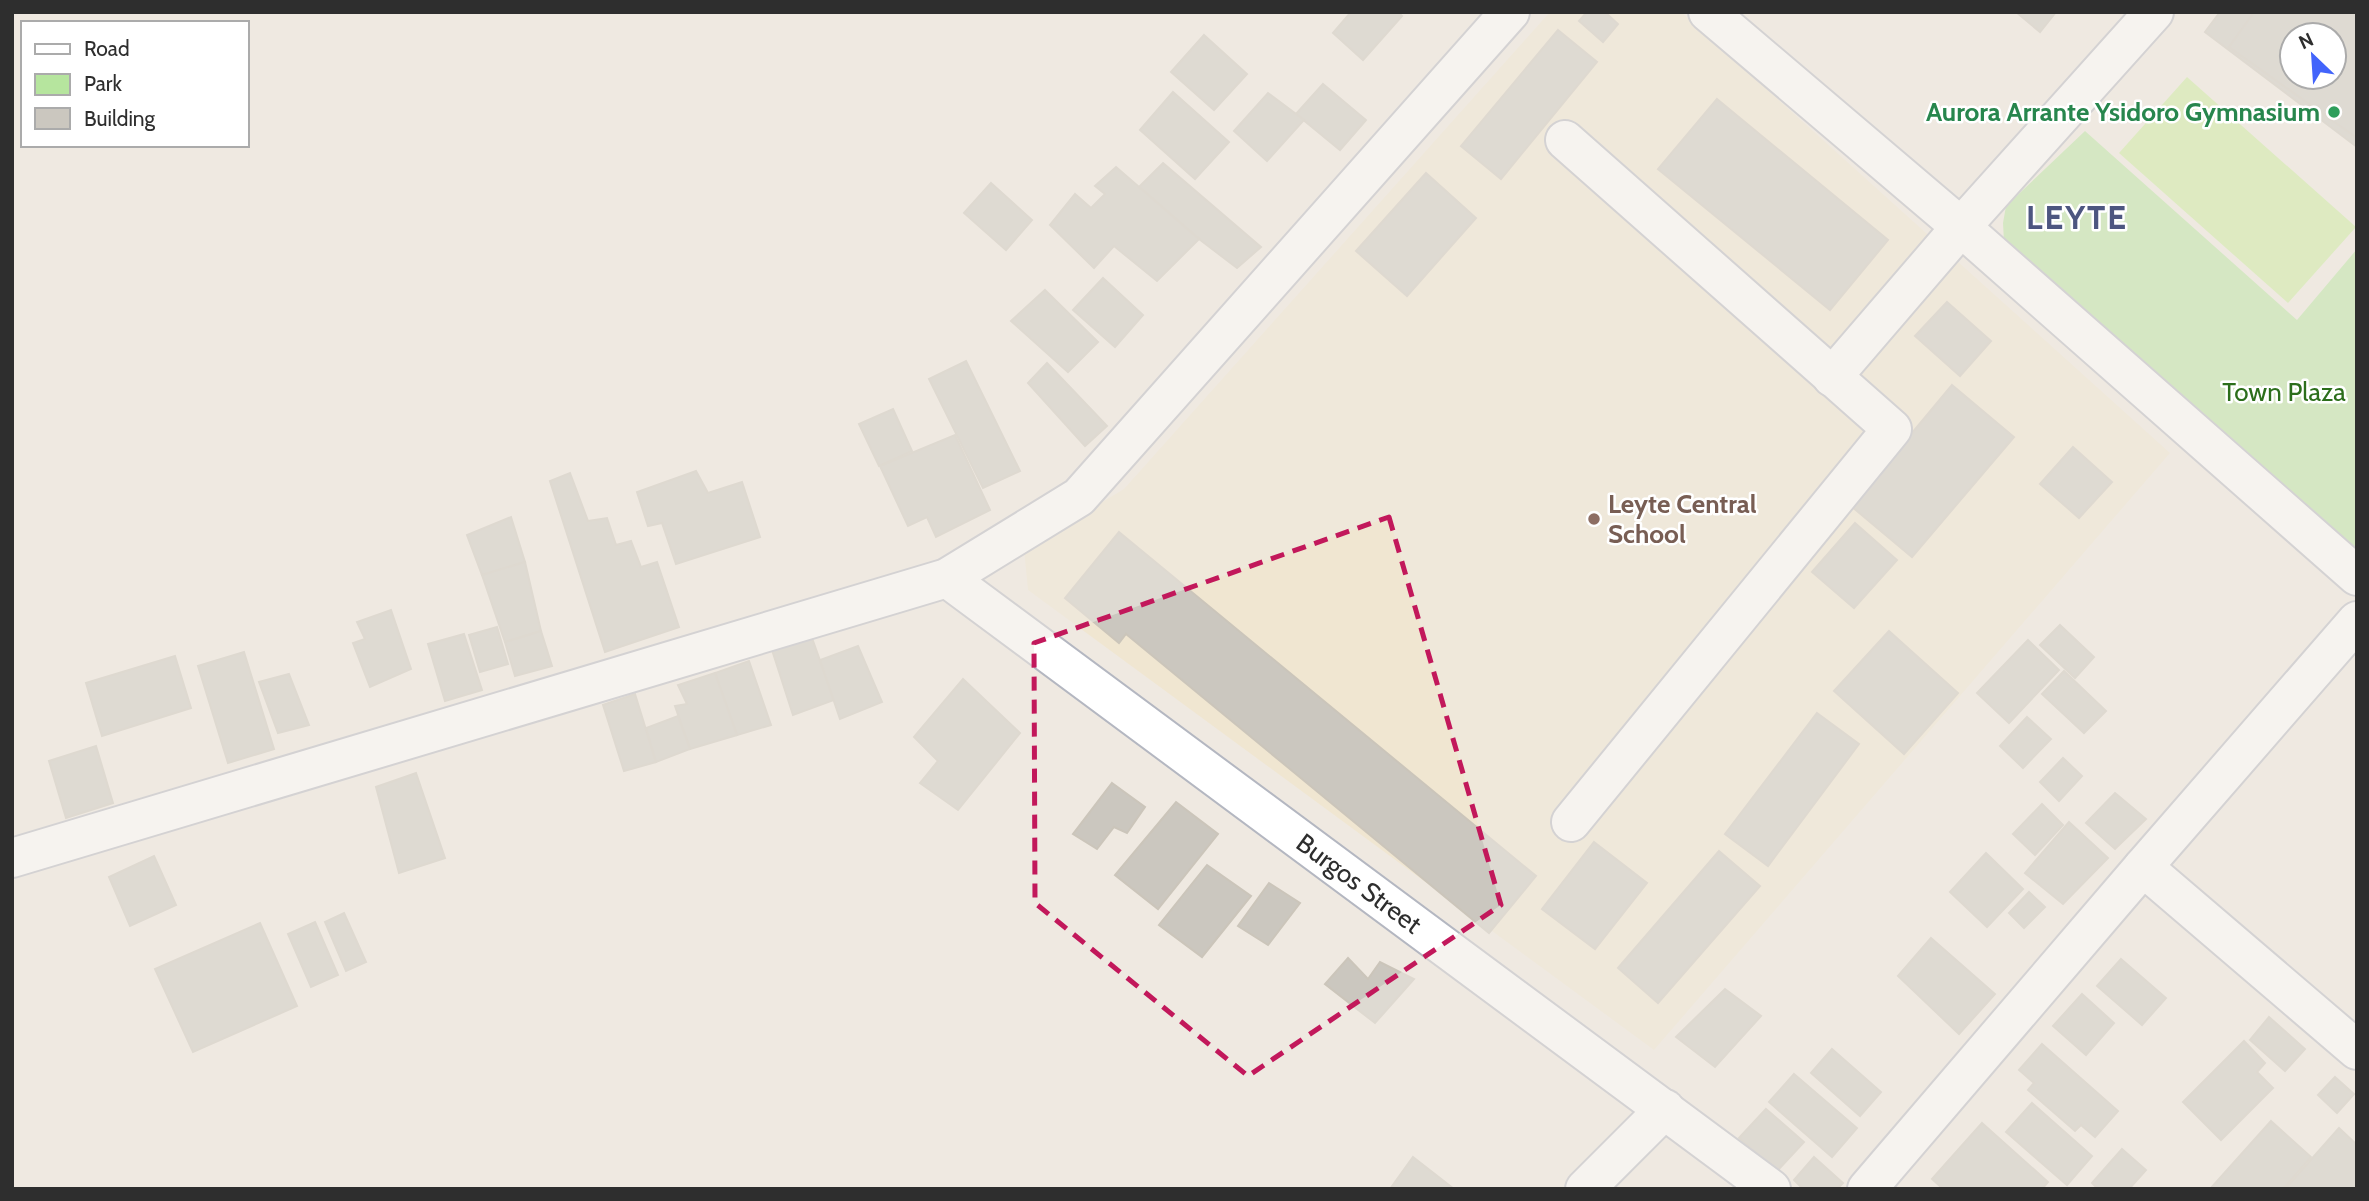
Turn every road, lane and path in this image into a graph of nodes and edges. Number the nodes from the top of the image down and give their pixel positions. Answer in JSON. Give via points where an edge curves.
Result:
{"nodes":[{"id":1,"x":1510,"y":12,"type":"edge"},
{"id":2,"x":1708,"y":12,"type":"edge"},
{"id":3,"x":2154,"y":12,"type":"edge"},
{"id":4,"x":1565,"y":140,"type":"dead end"},
{"id":5,"x":1961,"y":228,"type":"junction"},
{"id":6,"x":1832,"y":377,"type":"junction"},
{"id":7,"x":2357,"y":576,"type":"edge"},
{"id":8,"x":947,"y":578,"type":"junction"},
{"id":9,"x":2357,"y":621,"type":"edge"},
{"id":10,"x":1571,"y":822,"type":"dead end"},
{"id":11,"x":12,"y":858,"type":"edge"},
{"id":12,"x":2143,"y":866,"type":"junction"},
{"id":13,"x":2357,"y":1051,"type":"edge"},
{"id":14,"x":1665,"y":1110,"type":"junction"},
{"id":15,"x":1585,"y":1189,"type":"edge"},
{"id":16,"x":1771,"y":1189,"type":"edge"},
{"id":17,"x":1867,"y":1189,"type":"edge"}],
"edges":[{"from":1,"to":8,"type":"street","via":[[1079,497]]},
{"from":2,"to":5,"type":"street"},
{"from":3,"to":5,"type":"street"},
{"from":4,"to":6,"type":"street"},
{"from":5,"to":6,"type":"street"},
{"from":5,"to":7,"type":"street"},
{"from":6,"to":10,"type":"street","via":[[1892,429]]},
{"from":8,"to":11,"type":"street"},
{"from":8,"to":14,"type":"street","name":"Burgos Street"},
{"from":9,"to":12,"type":"street"},
{"from":12,"to":13,"type":"street"},
{"from":12,"to":17,"type":"street"},
{"from":14,"to":15,"type":"street"},
{"from":14,"to":16,"type":"street","name":"Burgos Street"}]}
